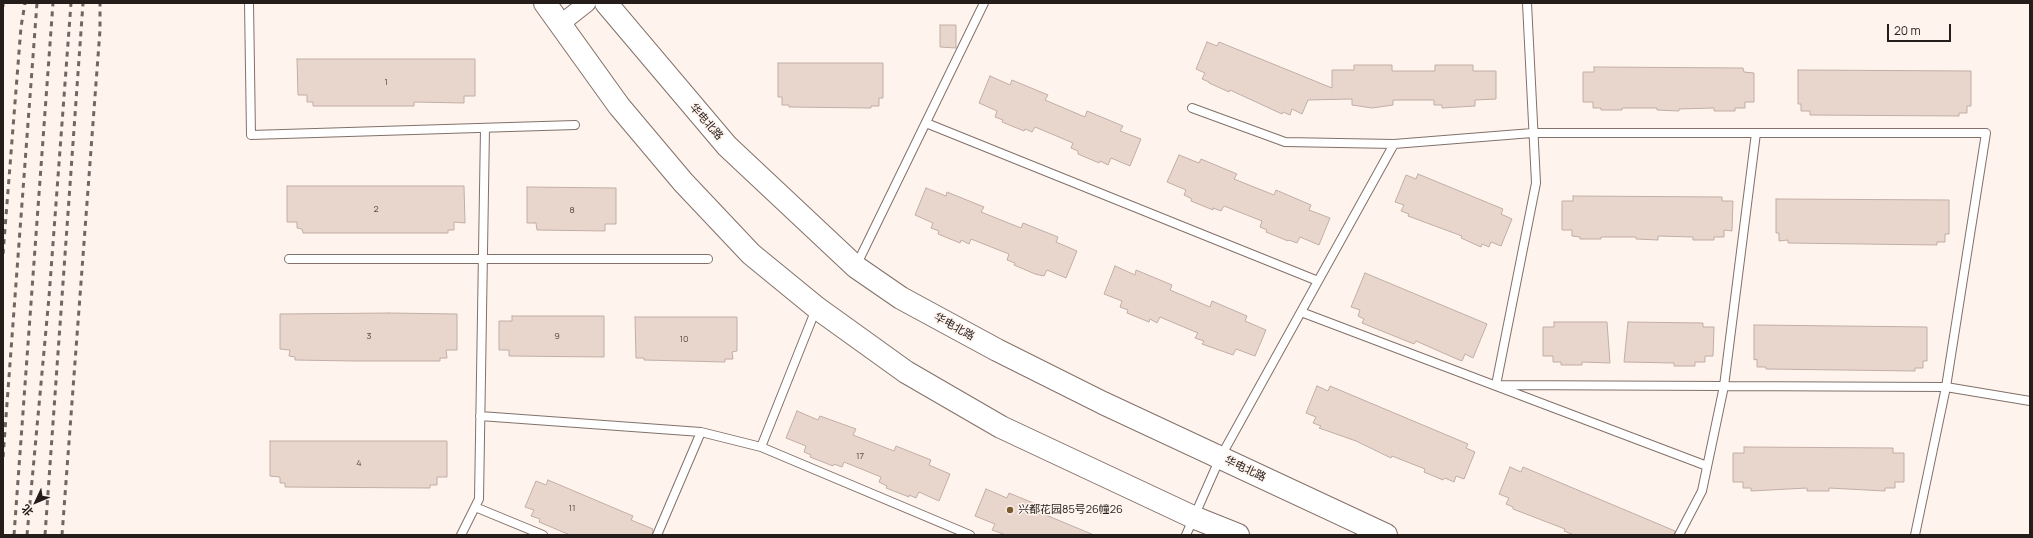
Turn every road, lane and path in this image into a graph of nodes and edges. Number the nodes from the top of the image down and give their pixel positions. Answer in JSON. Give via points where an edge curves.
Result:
{"nodes":[{"id":1,"x":249,"y":3,"type":"edge"},
{"id":2,"x":545,"y":3,"type":"edge"},
{"id":3,"x":587,"y":3,"type":"edge"},
{"id":4,"x":606,"y":3,"type":"edge"},
{"id":5,"x":984,"y":3,"type":"edge"},
{"id":6,"x":1527,"y":3,"type":"edge"},
{"id":7,"x":559,"y":25,"type":"junction"},
{"id":8,"x":1192,"y":108,"type":"dead end"},
{"id":9,"x":926,"y":123,"type":"junction"},
{"id":10,"x":575,"y":125,"type":"dead end"},
{"id":11,"x":485,"y":128,"type":"junction"},
{"id":12,"x":1532,"y":133,"type":"junction"},
{"id":13,"x":1756,"y":133,"type":"junction"},
{"id":14,"x":1394,"y":144,"type":"junction"},
{"id":15,"x":289,"y":259,"type":"dead end"},
{"id":16,"x":482,"y":259,"type":"junction"},
{"id":17,"x":708,"y":259,"type":"dead end"},
{"id":18,"x":856,"y":267,"type":"junction"},
{"id":19,"x":1318,"y":281,"type":"junction"},
{"id":20,"x":817,"y":308,"type":"junction"},
{"id":21,"x":1301,"y":312,"type":"junction"},
{"id":22,"x":1496,"y":385,"type":"junction"},
{"id":23,"x":1724,"y":386,"type":"junction"},
{"id":24,"x":1946,"y":387,"type":"junction"},
{"id":25,"x":2030,"y":400,"type":"edge"},
{"id":26,"x":480,"y":416,"type":"junction"},
{"id":27,"x":701,"y":432,"type":"junction"},
{"id":28,"x":761,"y":446,"type":"junction"},
{"id":29,"x":1220,"y":458,"type":"junction"},
{"id":30,"x":1707,"y":466,"type":"junction"},
{"id":31,"x":475,"y":507,"type":"junction"},
{"id":32,"x":1190,"y":526,"type":"edge"},
{"id":33,"x":955,"y":532,"type":"edge"},
{"id":34,"x":461,"y":535,"type":"edge"},
{"id":35,"x":543,"y":535,"type":"edge"},
{"id":36,"x":657,"y":535,"type":"edge"},
{"id":37,"x":970,"y":535,"type":"edge"},
{"id":38,"x":1238,"y":535,"type":"edge"},
{"id":39,"x":1386,"y":535,"type":"edge"},
{"id":40,"x":1679,"y":535,"type":"edge"},
{"id":41,"x":1915,"y":535,"type":"edge"}],
"edges":[{"from":1,"to":11,"type":"lane","via":[[251,135]]},
{"from":2,"to":7,"type":"main road"},
{"from":3,"to":7,"type":"street"},
{"from":4,"to":18,"type":"main road","name":"华电北路","via":[[727,146]]},
{"from":5,"to":9,"type":"lane"},
{"from":6,"to":12,"type":"lane"},
{"from":7,"to":20,"type":"main road","via":[[620,106],[683,182],[751,254]]},
{"from":8,"to":14,"type":"lane","via":[[1285,142]]},
{"from":9,"to":18,"type":"lane"},
{"from":9,"to":19,"type":"lane"},
{"from":10,"to":11,"type":"lane"},
{"from":11,"to":16,"type":"lane"},
{"from":12,"to":13,"type":"lane"},
{"from":12,"to":14,"type":"lane"},
{"from":12,"to":22,"type":"lane","via":[[1536,183]]},
{"from":13,"to":23,"type":"lane"},
{"from":13,"to":24,"type":"lane","via":[[1986,133]]},
{"from":14,"to":19,"type":"lane"},
{"from":15,"to":16,"type":"lane"},
{"from":16,"to":17,"type":"lane"},
{"from":16,"to":26,"type":"lane"},
{"from":18,"to":29,"type":"main road","name":"华电北路","via":[[901,298],[997,350]]},
{"from":19,"to":21,"type":"lane"},
{"from":20,"to":28,"type":"lane"},
{"from":20,"to":32,"type":"main road","via":[[906,372],[1001,427]]},
{"from":21,"to":22,"type":"lane"},
{"from":21,"to":29,"type":"lane"},
{"from":22,"to":23,"type":"lane"},
{"from":22,"to":30,"type":"lane"},
{"from":23,"to":24,"type":"lane"},
{"from":23,"to":30,"type":"lane"},
{"from":24,"to":25,"type":"lane"},
{"from":24,"to":41,"type":"lane"},
{"from":26,"to":27,"type":"lane"},
{"from":26,"to":31,"type":"lane","via":[[479,499]]},
{"from":27,"to":28,"type":"lane"},
{"from":27,"to":36,"type":"lane"},
{"from":28,"to":33,"type":"lane"},
{"from":29,"to":32,"type":"lane"},
{"from":29,"to":39,"type":"main road","name":"华电北路"},
{"from":30,"to":40,"type":"lane","via":[[1702,490]]},
{"from":31,"to":34,"type":"lane"},
{"from":31,"to":35,"type":"lane"},
{"from":32,"to":38,"type":"main road"},
{"from":33,"to":37,"type":"lane"}]}
